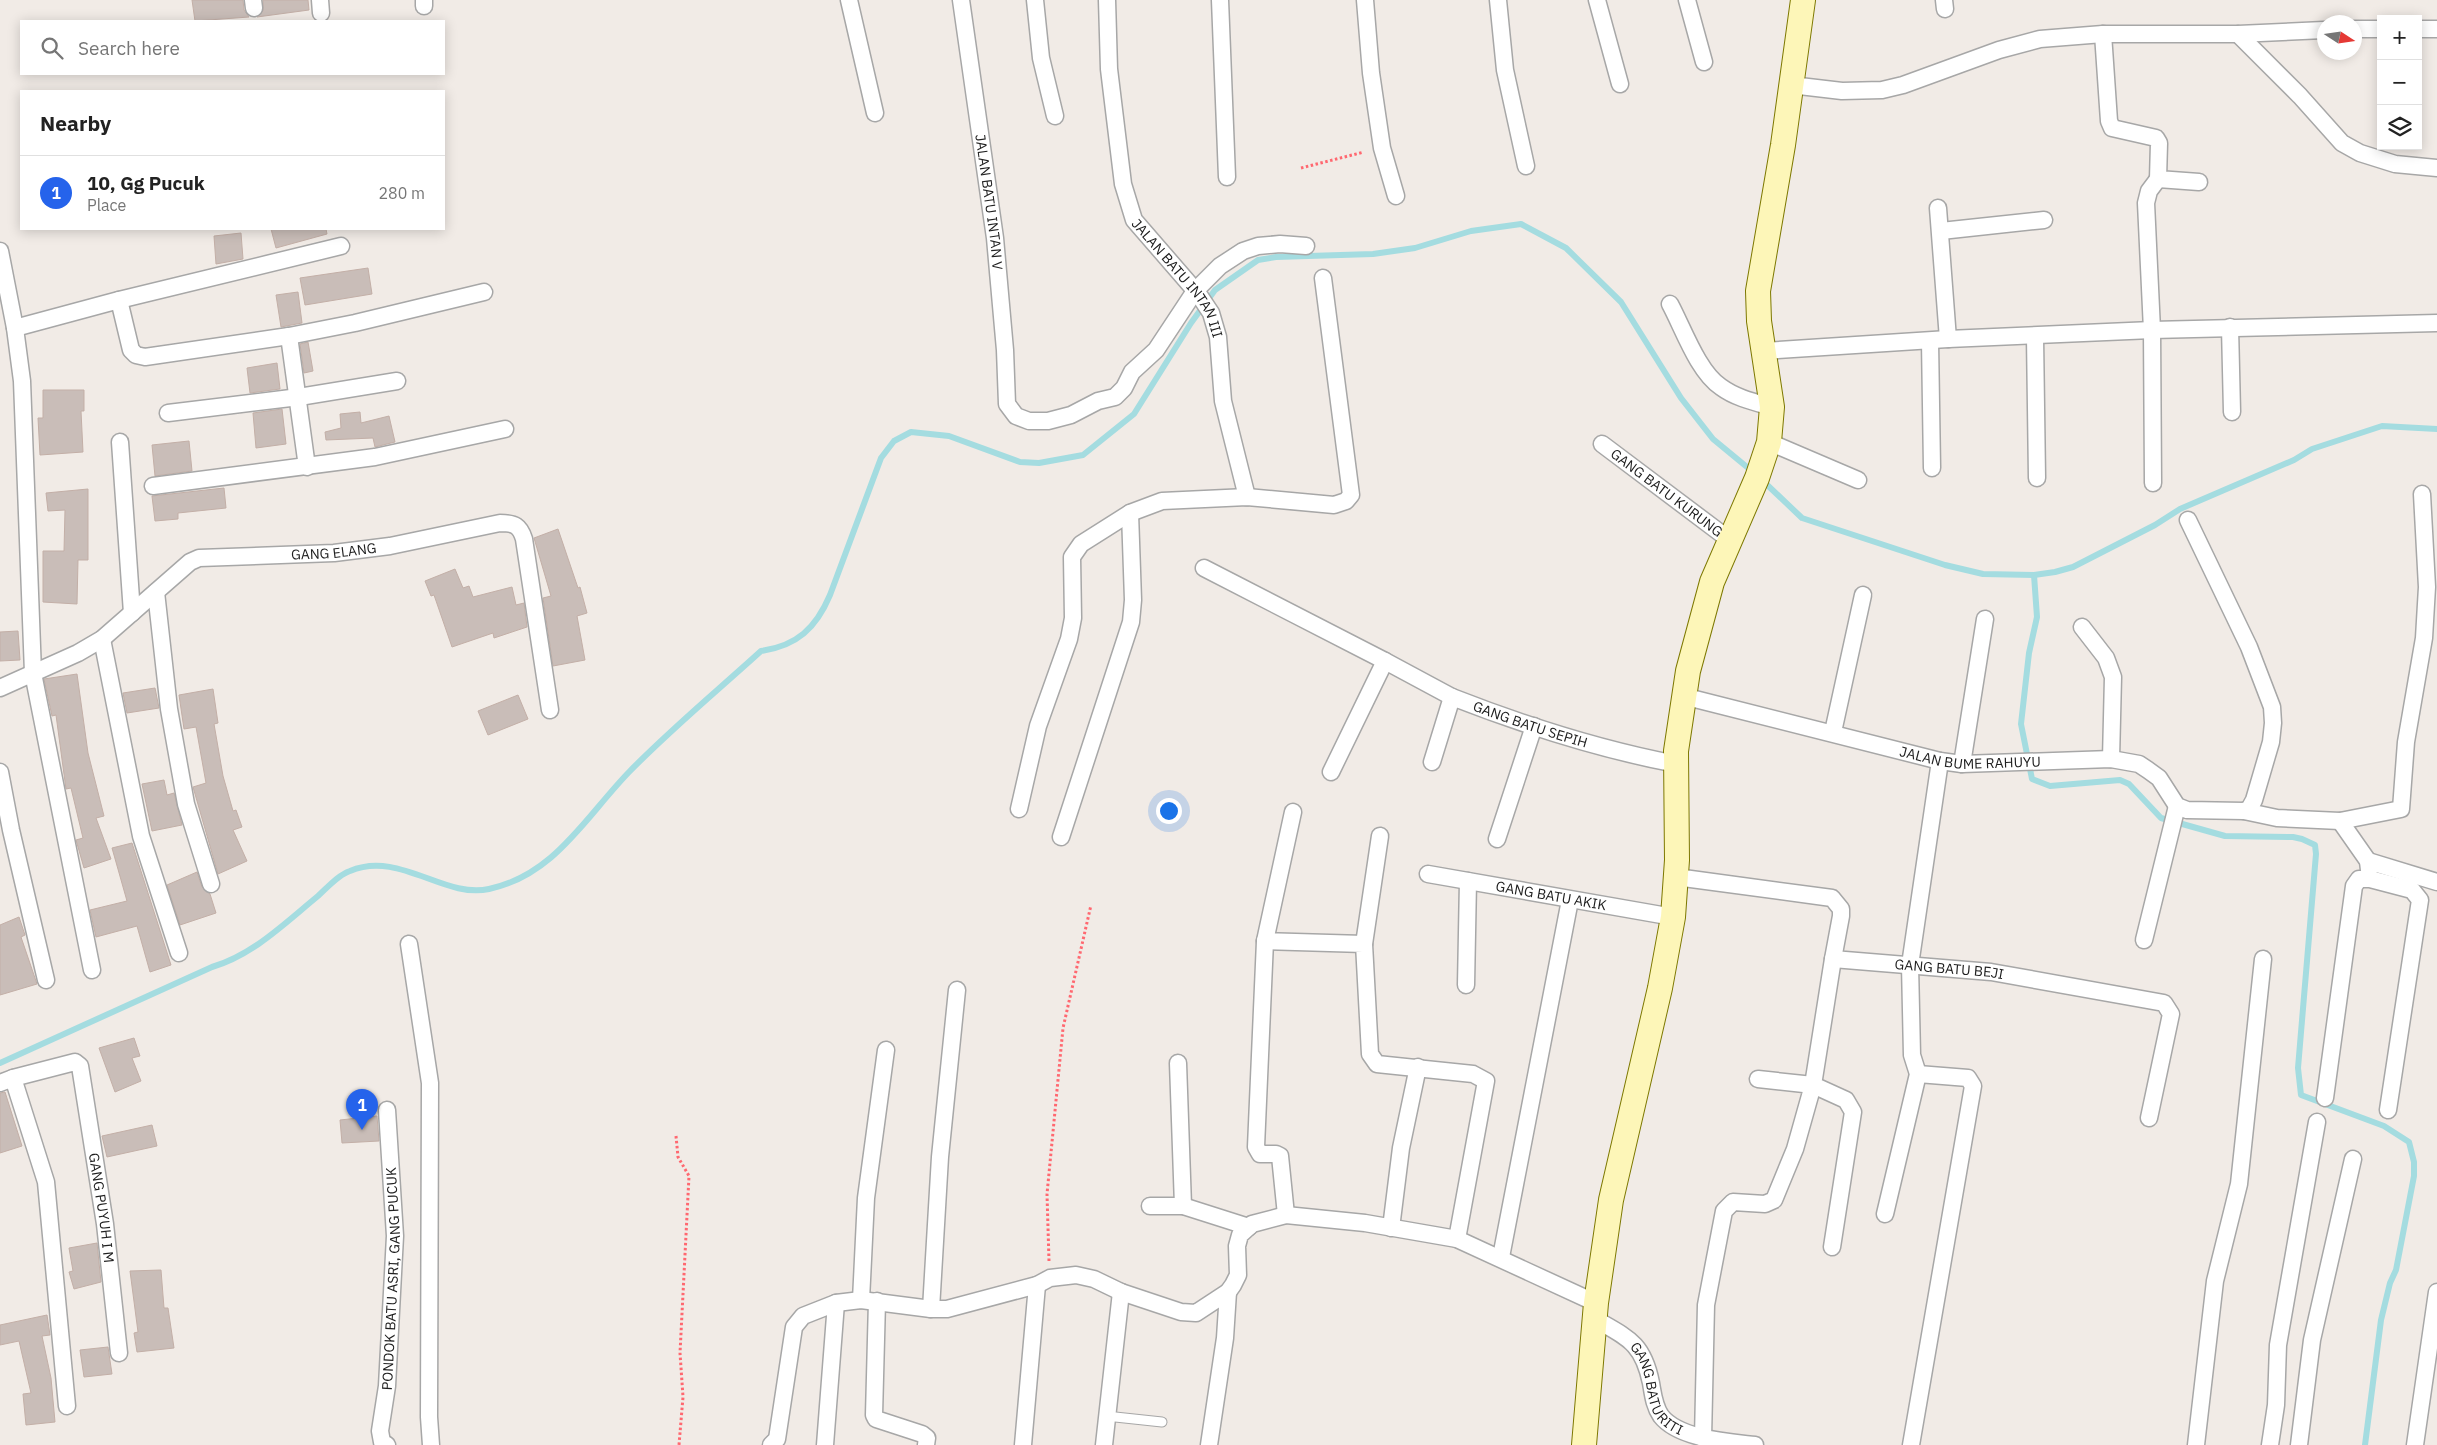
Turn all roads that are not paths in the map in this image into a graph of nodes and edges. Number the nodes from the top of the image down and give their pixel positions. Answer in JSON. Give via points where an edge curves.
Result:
{"nodes":[{"id":1,"x":849,"y":0,"type":"edge"},
{"id":2,"x":961,"y":0,"type":"edge"},
{"id":3,"x":1035,"y":0,"type":"edge"},
{"id":4,"x":1107,"y":0,"type":"edge"},
{"id":5,"x":1220,"y":0,"type":"edge"},
{"id":6,"x":1365,"y":0,"type":"edge"},
{"id":7,"x":1498,"y":0,"type":"edge"},
{"id":8,"x":1597,"y":0,"type":"edge"},
{"id":9,"x":1687,"y":0,"type":"edge"},
{"id":10,"x":1803,"y":0,"type":"edge"},
{"id":11,"x":2362,"y":29,"type":"edge"},
{"id":12,"x":2377,"y":29,"type":"edge"},
{"id":13,"x":2422,"y":29,"type":"edge"},
{"id":14,"x":2437,"y":29,"type":"edge"},
{"id":15,"x":2317,"y":30,"type":"edge"},
{"id":16,"x":2103,"y":34,"type":"junction"},
{"id":17,"x":2238,"y":34,"type":"junction"},
{"id":18,"x":1704,"y":62,"type":"dead end"},
{"id":19,"x":1620,"y":84,"type":"dead end"},
{"id":20,"x":1790,"y":85,"type":"junction"},
{"id":21,"x":875,"y":113,"type":"dead end"},
{"id":22,"x":1055,"y":116,"type":"dead end"},
{"id":23,"x":1526,"y":166,"type":"dead end"},
{"id":24,"x":2437,"y":168,"type":"edge"},
{"id":25,"x":1227,"y":176,"type":"dead end"},
{"id":26,"x":2158,"y":179,"type":"junction"},
{"id":27,"x":2199,"y":182,"type":"dead end"},
{"id":28,"x":1396,"y":196,"type":"dead end"},
{"id":29,"x":1938,"y":208,"type":"dead end"},
{"id":30,"x":2044,"y":220,"type":"dead end"},
{"id":31,"x":1941,"y":231,"type":"junction"},
{"id":32,"x":340,"y":246,"type":"dead end"},
{"id":33,"x":1306,"y":246,"type":"dead end"},
{"id":34,"x":0,"y":251,"type":"edge"},
{"id":35,"x":1322,"y":278,"type":"dead end"},
{"id":36,"x":484,"y":292,"type":"dead end"},
{"id":37,"x":1197,"y":293,"type":"junction"},
{"id":38,"x":119,"y":300,"type":"junction"},
{"id":39,"x":1670,"y":304,"type":"dead end"},
{"id":40,"x":2437,"y":323,"type":"edge"},
{"id":41,"x":2230,"y":327,"type":"junction"},
{"id":42,"x":15,"y":328,"type":"junction"},
{"id":43,"x":2152,"y":330,"type":"junction"},
{"id":44,"x":289,"y":336,"type":"junction"},
{"id":45,"x":2034,"y":337,"type":"junction"},
{"id":46,"x":1948,"y":339,"type":"junction"},
{"id":47,"x":1930,"y":342,"type":"junction"},
{"id":48,"x":1764,"y":351,"type":"junction"},
{"id":49,"x":397,"y":381,"type":"dead end"},
{"id":50,"x":298,"y":397,"type":"junction"},
{"id":51,"x":1772,"y":407,"type":"junction"},
{"id":52,"x":2232,"y":412,"type":"dead end"},
{"id":53,"x":168,"y":413,"type":"dead end"},
{"id":54,"x":505,"y":428,"type":"dead end"},
{"id":55,"x":120,"y":442,"type":"dead end"},
{"id":56,"x":1768,"y":442,"type":"junction"},
{"id":57,"x":1602,"y":444,"type":"dead end"},
{"id":58,"x":307,"y":466,"type":"junction"},
{"id":59,"x":1932,"y":468,"type":"dead end"},
{"id":60,"x":2037,"y":478,"type":"dead end"},
{"id":61,"x":1858,"y":480,"type":"dead end"},
{"id":62,"x":2153,"y":483,"type":"dead end"},
{"id":63,"x":153,"y":486,"type":"dead end"},
{"id":64,"x":2422,"y":494,"type":"dead end"},
{"id":65,"x":1247,"y":497,"type":"junction"},
{"id":66,"x":1130,"y":513,"type":"junction"},
{"id":67,"x":2188,"y":520,"type":"dead end"},
{"id":68,"x":1731,"y":541,"type":"junction"},
{"id":69,"x":1204,"y":568,"type":"dead end"},
{"id":70,"x":156,"y":592,"type":"junction"},
{"id":71,"x":1863,"y":595,"type":"dead end"},
{"id":72,"x":132,"y":613,"type":"junction"},
{"id":73,"x":1985,"y":619,"type":"dead end"},
{"id":74,"x":2082,"y":627,"type":"dead end"},
{"id":75,"x":102,"y":639,"type":"junction"},
{"id":76,"x":1386,"y":661,"type":"junction"},
{"id":77,"x":34,"y":673,"type":"junction"},
{"id":78,"x":0,"y":688,"type":"edge"},
{"id":79,"x":1683,"y":696,"type":"junction"},
{"id":80,"x":1452,"y":697,"type":"junction"},
{"id":81,"x":550,"y":710,"type":"dead end"},
{"id":82,"x":1534,"y":726,"type":"junction"},
{"id":83,"x":1833,"y":732,"type":"junction"},
{"id":84,"x":2111,"y":759,"type":"junction"},
{"id":85,"x":1940,"y":761,"type":"junction"},
{"id":86,"x":1432,"y":762,"type":"dead end"},
{"id":87,"x":1676,"y":764,"type":"junction"},
{"id":88,"x":1962,"y":764,"type":"junction"},
{"id":89,"x":0,"y":772,"type":"edge"},
{"id":90,"x":1331,"y":772,"type":"dead end"},
{"id":91,"x":2177,"y":806,"type":"junction"},
{"id":92,"x":1018,"y":809,"type":"dead end"},
{"id":93,"x":2244,"y":811,"type":"junction"},
{"id":94,"x":1293,"y":812,"type":"dead end"},
{"id":95,"x":2340,"y":821,"type":"junction"},
{"id":96,"x":1380,"y":836,"type":"dead end"},
{"id":97,"x":1061,"y":838,"type":"dead end"},
{"id":98,"x":1497,"y":840,"type":"dead end"},
{"id":99,"x":2368,"y":861,"type":"junction"},
{"id":100,"x":1428,"y":874,"type":"dead end"},
{"id":101,"x":1676,"y":877,"type":"junction"},
{"id":102,"x":2370,"y":878,"type":"junction"},
{"id":103,"x":1468,"y":881,"type":"junction"},
{"id":104,"x":2437,"y":882,"type":"edge"},
{"id":105,"x":211,"y":884,"type":"dead end"},
{"id":106,"x":1570,"y":900,"type":"junction"},
{"id":107,"x":1673,"y":917,"type":"junction"},
{"id":108,"x":2144,"y":940,"type":"dead end"},
{"id":109,"x":1266,"y":941,"type":"junction"},
{"id":110,"x":409,"y":944,"type":"dead end"},
{"id":111,"x":1364,"y":944,"type":"junction"},
{"id":112,"x":179,"y":954,"type":"dead end"},
{"id":113,"x":1834,"y":959,"type":"junction"},
{"id":114,"x":2263,"y":959,"type":"dead end"},
{"id":115,"x":1910,"y":965,"type":"junction"},
{"id":116,"x":92,"y":970,"type":"dead end"},
{"id":117,"x":46,"y":980,"type":"dead end"},
{"id":118,"x":1466,"y":985,"type":"dead end"},
{"id":119,"x":957,"y":990,"type":"dead end"},
{"id":120,"x":886,"y":1050,"type":"dead end"},
{"id":121,"x":1178,"y":1063,"type":"dead end"},
{"id":122,"x":1418,"y":1068,"type":"junction"},
{"id":123,"x":1918,"y":1074,"type":"junction"},
{"id":124,"x":1758,"y":1079,"type":"dead end"},
{"id":125,"x":6,"y":1080,"type":"edge"},
{"id":126,"x":1814,"y":1085,"type":"junction"},
{"id":127,"x":2326,"y":1098,"type":"dead end"},
{"id":128,"x":387,"y":1110,"type":"dead end"},
{"id":129,"x":2388,"y":1110,"type":"dead end"},
{"id":130,"x":2149,"y":1118,"type":"dead end"},
{"id":131,"x":2316,"y":1122,"type":"dead end"},
{"id":132,"x":2352,"y":1159,"type":"dead end"},
{"id":133,"x":1150,"y":1206,"type":"dead end"},
{"id":134,"x":1183,"y":1206,"type":"junction"},
{"id":135,"x":1885,"y":1214,"type":"dead end"},
{"id":136,"x":1286,"y":1215,"type":"junction"},
{"id":137,"x":1249,"y":1227,"type":"junction"},
{"id":138,"x":1391,"y":1228,"type":"junction"},
{"id":139,"x":1457,"y":1239,"type":"junction"},
{"id":140,"x":1832,"y":1247,"type":"dead end"},
{"id":141,"x":1501,"y":1257,"type":"junction"},
{"id":142,"x":1043,"y":1281,"type":"junction"},
{"id":143,"x":1121,"y":1292,"type":"junction"},
{"id":144,"x":1228,"y":1292,"type":"junction"},
{"id":145,"x":2437,"y":1292,"type":"edge"},
{"id":146,"x":861,"y":1300,"type":"junction"},
{"id":147,"x":877,"y":1301,"type":"junction"},
{"id":148,"x":836,"y":1303,"type":"junction"},
{"id":149,"x":931,"y":1310,"type":"junction"},
{"id":150,"x":1596,"y":1311,"type":"junction"},
{"id":151,"x":119,"y":1353,"type":"dead end"},
{"id":152,"x":67,"y":1406,"type":"dead end"},
{"id":153,"x":1106,"y":1416,"type":"junction"},
{"id":154,"x":1162,"y":1422,"type":"dead end"},
{"id":155,"x":1703,"y":1438,"type":"junction"},
{"id":156,"x":387,"y":1445,"type":"edge"},
{"id":157,"x":431,"y":1445,"type":"edge"},
{"id":158,"x":771,"y":1445,"type":"edge"},
{"id":159,"x":825,"y":1445,"type":"edge"},
{"id":160,"x":926,"y":1445,"type":"edge"},
{"id":161,"x":1023,"y":1445,"type":"edge"},
{"id":162,"x":1104,"y":1445,"type":"edge"},
{"id":163,"x":1209,"y":1445,"type":"edge"},
{"id":164,"x":1584,"y":1445,"type":"edge"},
{"id":165,"x":1756,"y":1445,"type":"edge"},
{"id":166,"x":1911,"y":1445,"type":"edge"},
{"id":167,"x":2196,"y":1445,"type":"edge"},
{"id":168,"x":2270,"y":1445,"type":"edge"},
{"id":169,"x":2299,"y":1445,"type":"edge"},
{"id":170,"x":2415,"y":1445,"type":"edge"}],
"edges":[{"from":1,"to":21,"type":"street"},
{"from":2,"to":37,"type":"street","name":"JALAN BATU INTAN V","via":[[995,238],[1007,404],[1011,411],[1021,419],[1048,422],[1115,397],[1132,372],[1156,350]]},
{"from":3,"to":22,"type":"street","via":[[1041,58]]},
{"from":4,"to":37,"type":"street","name":"JALAN BATU INTAN III","via":[[1109,69],[1123,184],[1134,220]]},
{"from":5,"to":25,"type":"street"},
{"from":6,"to":28,"type":"street","via":[[1382,148]]},
{"from":7,"to":23,"type":"street","via":[[1505,70]]},
{"from":8,"to":19,"type":"street"},
{"from":9,"to":18,"type":"street"},
{"from":10,"to":20,"type":"street"},
{"from":11,"to":12,"type":"street"},
{"from":13,"to":14,"type":"street"},
{"from":15,"to":17,"type":"street"},
{"from":16,"to":17,"type":"street"},
{"from":16,"to":20,"type":"street","via":[[2040,39],[1882,90],[1842,91]]},
{"from":16,"to":26,"type":"street","via":[[2109,121],[2112,128],[2119,131],[2156,138],[2159,143]]},
{"from":17,"to":24,"type":"street","via":[[2342,143],[2360,153],[2395,164]]},
{"from":20,"to":48,"type":"street","via":[[1758,292]]},
{"from":26,"to":27,"type":"street"},
{"from":26,"to":43,"type":"street","via":[[2149,190],[2146,203]]},
{"from":29,"to":31,"type":"street"},
{"from":30,"to":31,"type":"street"},
{"from":31,"to":46,"type":"street"},
{"from":32,"to":38,"type":"street"},
{"from":33,"to":37,"type":"street","via":[[1280,244],[1243,251],[1220,266]]},
{"from":34,"to":42,"type":"street"},
{"from":35,"to":65,"type":"street","via":[[1350,495],[1342,504],[1334,505]]},
{"from":36,"to":44,"type":"street"},
{"from":37,"to":65,"type":"street","name":"JALAN BATU INTAN III","via":[[1211,312],[1218,336],[1223,401]]},
{"from":38,"to":42,"type":"street"},
{"from":38,"to":44,"type":"street","via":[[131,350],[145,357]]},
{"from":39,"to":51,"type":"street","via":[[1699,360],[1719,386],[1733,395]]},
{"from":40,"to":41,"type":"street"},
{"from":41,"to":43,"type":"street"},
{"from":41,"to":52,"type":"street"},
{"from":42,"to":77,"type":"street","via":[[22,381]]},
{"from":43,"to":45,"type":"street"},
{"from":43,"to":62,"type":"street"},
{"from":44,"to":50,"type":"street"},
{"from":45,"to":46,"type":"street"},
{"from":45,"to":60,"type":"street"},
{"from":46,"to":47,"type":"street"},
{"from":47,"to":48,"type":"street"},
{"from":47,"to":59,"type":"street"},
{"from":48,"to":51,"type":"street"},
{"from":49,"to":50,"type":"street"},
{"from":50,"to":53,"type":"street"},
{"from":50,"to":58,"type":"street"},
{"from":51,"to":56,"type":"street"},
{"from":54,"to":58,"type":"street","via":[[375,457]]},
{"from":55,"to":72,"type":"street"},
{"from":56,"to":61,"type":"street"},
{"from":56,"to":68,"type":"street","via":[[1764,460]]},
{"from":57,"to":68,"type":"street","name":"GANG BATU KURUNG"},
{"from":58,"to":63,"type":"street"},
{"from":64,"to":95,"type":"street","via":[[2426,587],[2424,638],[2406,742],[2401,809]]},
{"from":65,"to":66,"type":"street","via":[[1162,502]]},
{"from":66,"to":92,"type":"street","via":[[1081,544],[1072,557],[1073,618],[1069,639],[1038,726]]},
{"from":66,"to":97,"type":"street","via":[[1131,622]]},
{"from":67,"to":93,"type":"street","via":[[2249,647],[2272,708],[2271,742],[2254,800]]},
{"from":68,"to":79,"type":"street","via":[[1704,608]]},
{"from":69,"to":76,"type":"street","name":"GANG BATU SEPIH"},
{"from":70,"to":72,"type":"street","name":"GANG ELANG"},
{"from":70,"to":81,"type":"street","name":"GANG ELANG","via":[[199,558],[334,553],[513,523],[521,529],[524,539]]},
{"from":70,"to":105,"type":"street","via":[[170,709],[186,804]]},
{"from":71,"to":83,"type":"street"},
{"from":72,"to":75,"type":"street","name":"GANG ELANG"},
{"from":73,"to":88,"type":"street"},
{"from":74,"to":84,"type":"street","via":[[2106,658],[2114,677]]},
{"from":75,"to":77,"type":"street","name":"GANG ELANG"},
{"from":75,"to":112,"type":"street","via":[[142,836]]},
{"from":76,"to":80,"type":"street","name":"GANG BATU SEPIH"},
{"from":76,"to":90,"type":"street"},
{"from":77,"to":78,"type":"street","name":"GANG ELANG"},
{"from":77,"to":116,"type":"street"},
{"from":79,"to":83,"type":"street","name":"JALAN BUME RAHUYU"},
{"from":79,"to":87,"type":"street"},
{"from":80,"to":82,"type":"street","name":"GANG BATU SEPIH"},
{"from":80,"to":86,"type":"street"},
{"from":82,"to":87,"type":"street","name":"GANG BATU SEPIH","via":[[1590,745]]},
{"from":82,"to":98,"type":"street"},
{"from":83,"to":85,"type":"street","name":"JALAN BUME RAHUYU"},
{"from":84,"to":88,"type":"street","name":"JALAN BUME RAHUYU"},
{"from":84,"to":91,"type":"street","name":"JALAN BUME RAHUYU","via":[[2139,764],[2148,770],[2159,778]]},
{"from":85,"to":88,"type":"street","name":"JALAN BUME RAHUYU"},
{"from":85,"to":115,"type":"street"},
{"from":87,"to":101,"type":"street"},
{"from":89,"to":117,"type":"street"},
{"from":91,"to":93,"type":"street","via":[[2194,811]]},
{"from":91,"to":108,"type":"street"},
{"from":93,"to":95,"type":"street","via":[[2277,818]]},
{"from":94,"to":109,"type":"street"},
{"from":95,"to":99,"type":"street"},
{"from":96,"to":111,"type":"street"},
{"from":99,"to":102,"type":"street"},
{"from":99,"to":104,"type":"street"},
{"from":100,"to":103,"type":"street","name":"GANG BATU AKIK"},
{"from":101,"to":107,"type":"street"},
{"from":101,"to":113,"type":"street","via":[[1832,898],[1841,909],[1842,916]]},
{"from":102,"to":127,"type":"street","via":[[2359,879],[2354,886]]},
{"from":102,"to":129,"type":"street","via":[[2412,890],[2420,900]]},
{"from":103,"to":106,"type":"street","name":"GANG BATU AKIK"},
{"from":103,"to":118,"type":"street"},
{"from":106,"to":107,"type":"street","name":"GANG BATU AKIK"},
{"from":106,"to":141,"type":"street"},
{"from":107,"to":150,"type":"street","via":[[1611,1200]]},
{"from":109,"to":111,"type":"street"},
{"from":109,"to":136,"type":"street","via":[[1256,1146],[1260,1154],[1280,1156]]},
{"from":110,"to":157,"type":"street","via":[[430,1083]]},
{"from":111,"to":122,"type":"street","via":[[1370,1054],[1381,1066]]},
{"from":113,"to":115,"type":"street","name":"GANG BATU BEJI"},
{"from":113,"to":126,"type":"street"},
{"from":114,"to":167,"type":"street","via":[[2239,1184],[2215,1281]]},
{"from":115,"to":123,"type":"street","via":[[1912,1055]]},
{"from":115,"to":130,"type":"street","name":"GANG BATU BEJI","via":[[1991,972],[2164,1003],[2171,1014]]},
{"from":119,"to":149,"type":"street","via":[[940,1157]]},
{"from":120,"to":146,"type":"street","via":[[866,1198]]},
{"from":121,"to":134,"type":"street"},
{"from":122,"to":138,"type":"street","via":[[1401,1148]]},
{"from":122,"to":139,"type":"street","via":[[1473,1074],[1486,1081]]},
{"from":123,"to":135,"type":"street"},
{"from":123,"to":166,"type":"street","via":[[1968,1078],[1973,1086]]},
{"from":124,"to":126,"type":"street"},
{"from":125,"to":151,"type":"street","name":"GANG PUYUH I M","via":[[75,1062],[78,1064],[105,1224]]},
{"from":125,"to":152,"type":"street","via":[[46,1182]]},
{"from":126,"to":140,"type":"street","via":[[1846,1100],[1853,1112]]},
{"from":126,"to":155,"type":"street","via":[[1795,1149],[1774,1200],[1765,1204],[1732,1202],[1724,1211],[1705,1320]]},
{"from":128,"to":156,"type":"street","name":"PONDOK BATU ASRI, GANG PUCUK","via":[[394,1236],[387,1376],[380,1431],[382,1442]]},
{"from":131,"to":168,"type":"street","via":[[2279,1336],[2276,1405]]},
{"from":132,"to":169,"type":"street","via":[[2312,1340]]},
{"from":133,"to":134,"type":"street"},
{"from":134,"to":137,"type":"street"},
{"from":136,"to":137,"type":"street"},
{"from":136,"to":138,"type":"street","name":"GANG BATURITI"},
{"from":137,"to":144,"type":"street","via":[[1240,1235],[1238,1274]]},
{"from":138,"to":139,"type":"street","name":"GANG BATURITI"},
{"from":139,"to":141,"type":"street","name":"GANG BATURITI"},
{"from":141,"to":150,"type":"street","name":"GANG BATURITI"},
{"from":142,"to":143,"type":"street","via":[[1076,1275]]},
{"from":142,"to":149,"type":"street","via":[[947,1309]]},
{"from":142,"to":161,"type":"street"},
{"from":143,"to":144,"type":"street","via":[[1192,1314]]},
{"from":143,"to":153,"type":"street"},
{"from":144,"to":163,"type":"street","via":[[1225,1338]]},
{"from":145,"to":170,"type":"street"},
{"from":146,"to":147,"type":"street"},
{"from":146,"to":148,"type":"street"},
{"from":147,"to":149,"type":"street"},
{"from":147,"to":160,"type":"street","via":[[875,1417],[922,1434],[927,1438]]},
{"from":148,"to":158,"type":"street","via":[[803,1316],[794,1327],[777,1439]]},
{"from":148,"to":159,"type":"street"},
{"from":150,"to":155,"type":"street","name":"GANG BATURITI","via":[[1642,1353],[1655,1404],[1662,1417],[1677,1428]]},
{"from":150,"to":164,"type":"street"},
{"from":153,"to":154,"type":"lane"},
{"from":153,"to":162,"type":"street"},
{"from":155,"to":165,"type":"street","name":"GANG BATURITI"}]}
